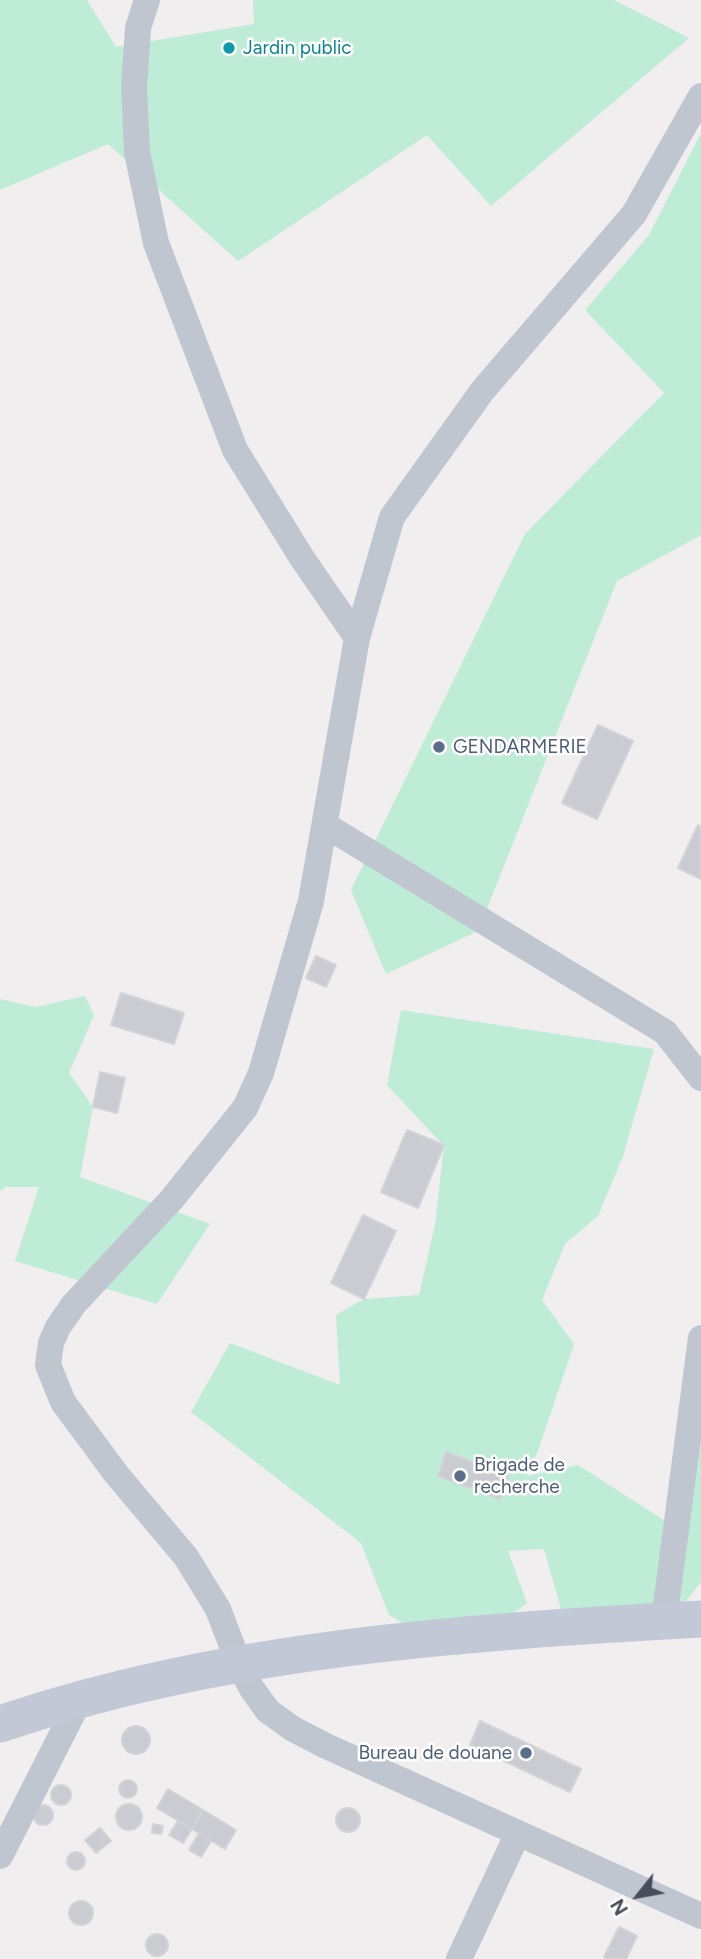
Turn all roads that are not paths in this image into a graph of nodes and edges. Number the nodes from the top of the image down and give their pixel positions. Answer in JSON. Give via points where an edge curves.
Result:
{"nodes":[{"id":1,"x":147,"y":0,"type":"edge"},
{"id":2,"x":701,"y":96,"type":"edge"},
{"id":3,"x":357,"y":638,"type":"junction"},
{"id":4,"x":325,"y":825,"type":"junction"},
{"id":5,"x":701,"y":1078,"type":"edge"},
{"id":6,"x":701,"y":1338,"type":"edge"},
{"id":7,"x":701,"y":1619,"type":"edge"},
{"id":8,"x":664,"y":1621,"type":"junction"},
{"id":9,"x":239,"y":1664,"type":"junction"},
{"id":10,"x":81,"y":1697,"type":"junction"},
{"id":11,"x":0,"y":1724,"type":"edge"},
{"id":12,"x":518,"y":1833,"type":"junction"},
{"id":13,"x":0,"y":1856,"type":"edge"},
{"id":14,"x":701,"y":1916,"type":"edge"},
{"id":15,"x":458,"y":1959,"type":"edge"}],
"edges":[{"from":1,"to":3,"type":"street","via":[[138,28],[134,87],[137,152],[156,243],[235,450]]},
{"from":2,"to":3,"type":"street","via":[[634,214],[483,390],[392,517]]},
{"from":3,"to":4,"type":"street"},
{"from":4,"to":5,"type":"street","via":[[665,1032]]},
{"from":4,"to":9,"type":"street","via":[[293,965],[261,1073],[245,1108],[172,1199],[74,1304],[51,1343],[48,1365],[63,1402],[186,1557],[218,1609]]},
{"from":6,"to":8,"type":"street"},
{"from":7,"to":8,"type":"main road"},
{"from":8,"to":9,"type":"main road","via":[[426,1638]]},
{"from":9,"to":10,"type":"main road"},
{"from":9,"to":12,"type":"street","via":[[268,1711],[293,1729]]},
{"from":10,"to":11,"type":"main road"},
{"from":10,"to":13,"type":"street"},
{"from":12,"to":14,"type":"street"},
{"from":12,"to":15,"type":"street"}]}
